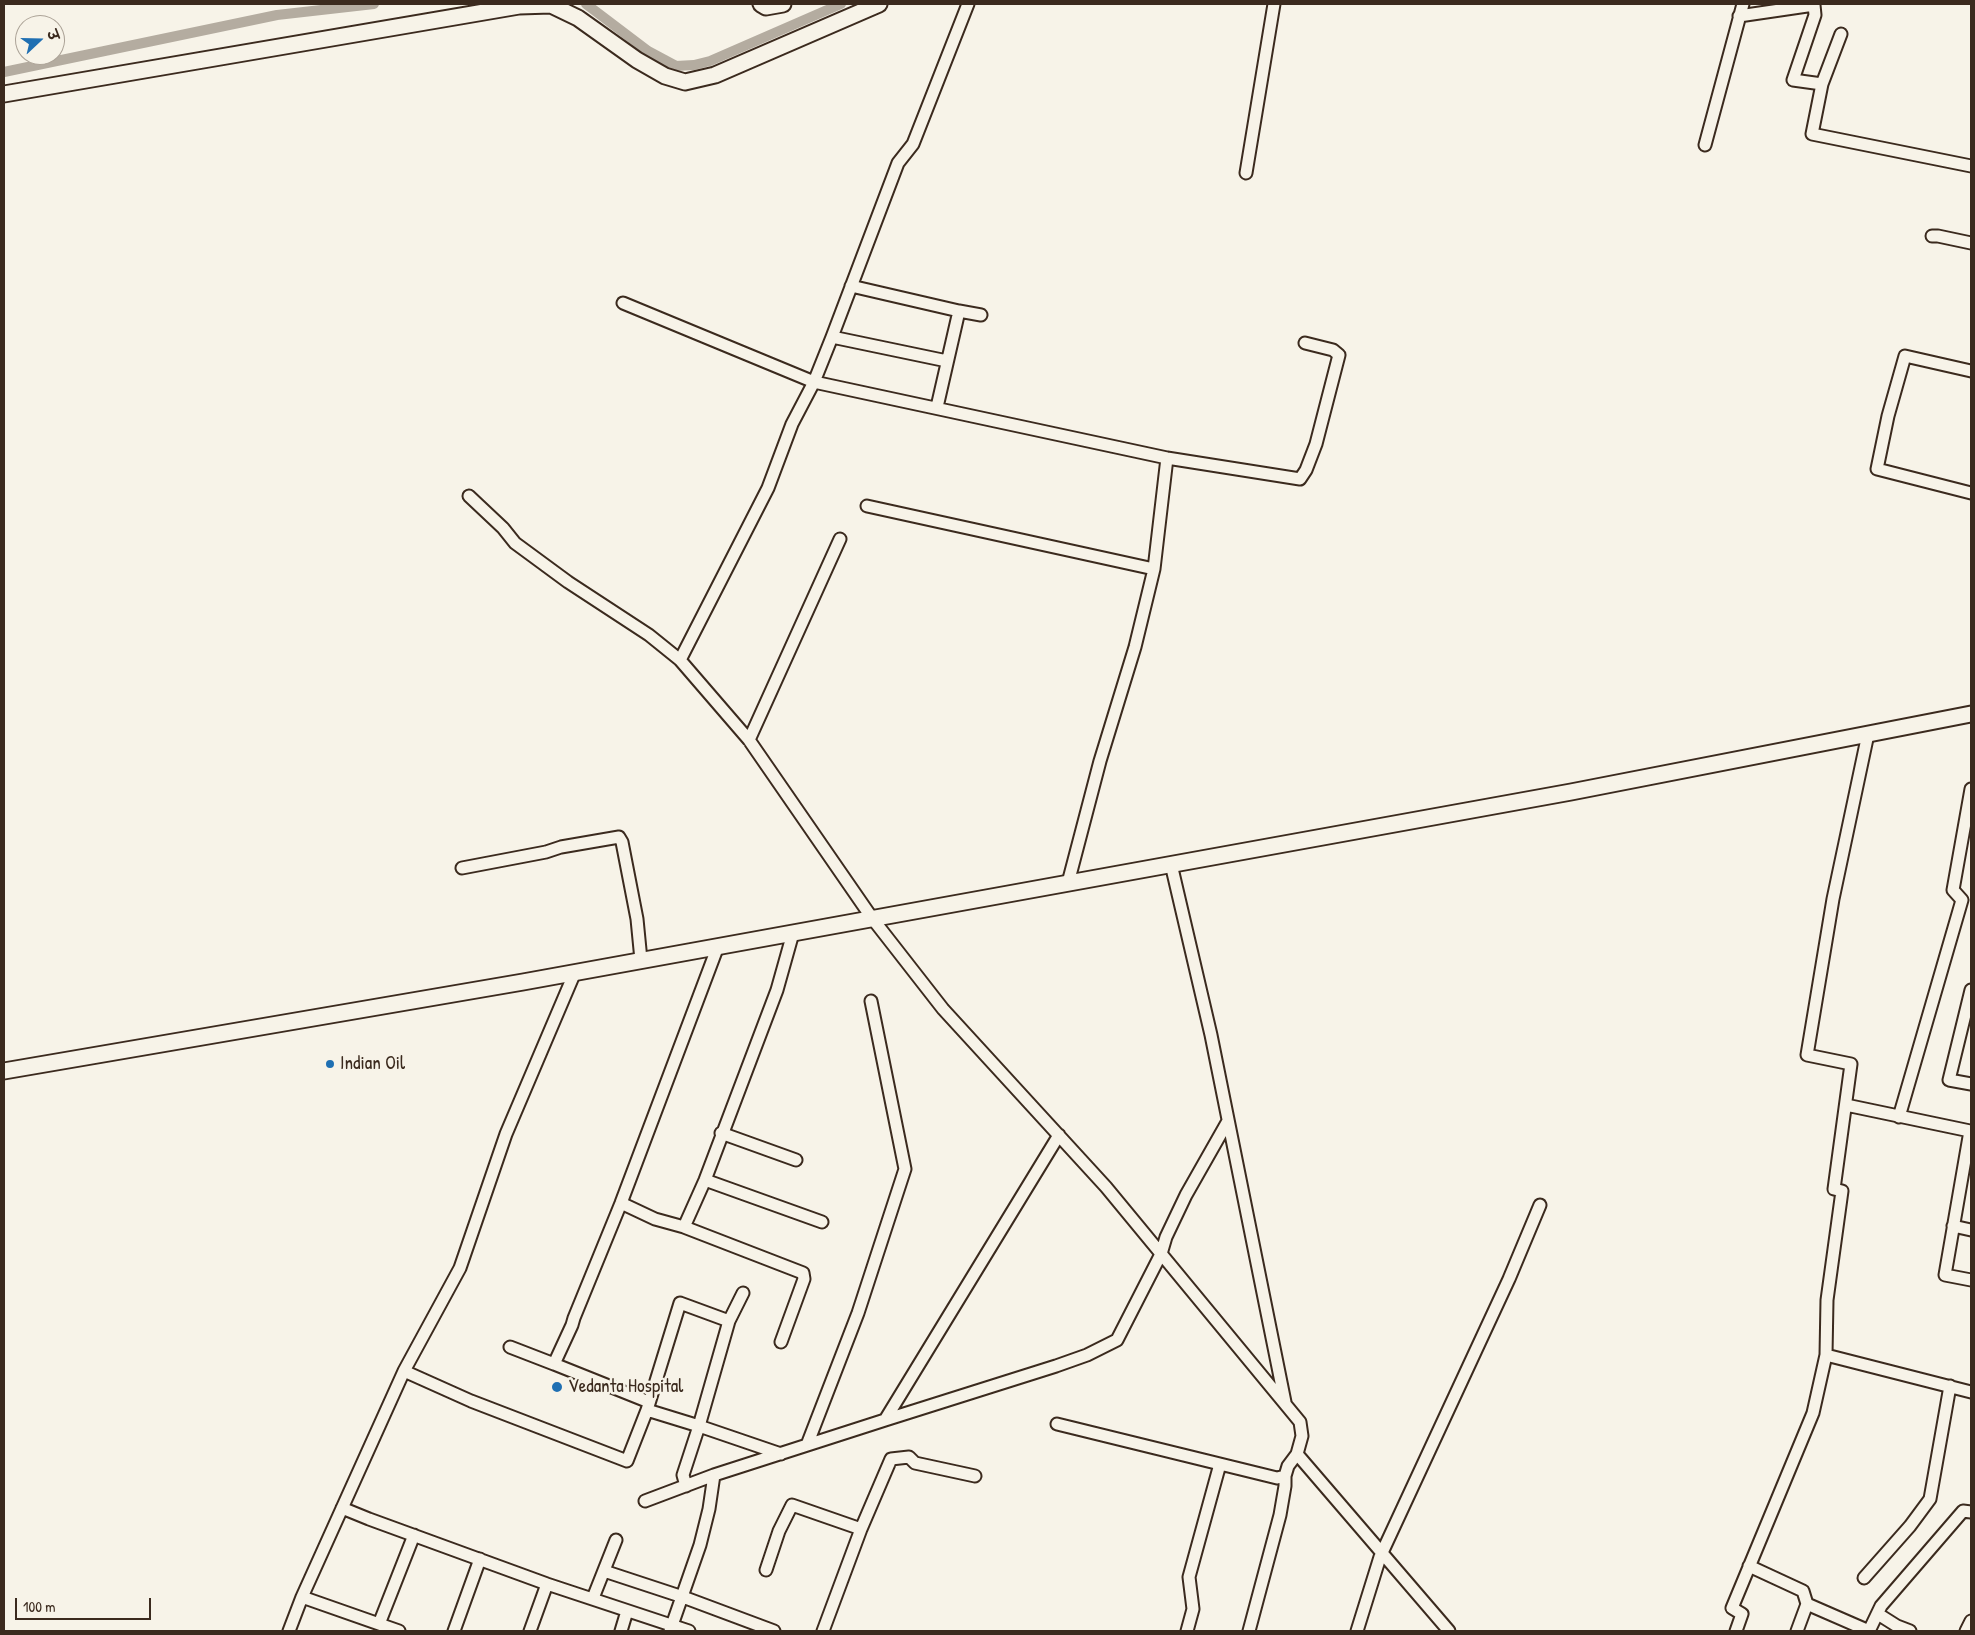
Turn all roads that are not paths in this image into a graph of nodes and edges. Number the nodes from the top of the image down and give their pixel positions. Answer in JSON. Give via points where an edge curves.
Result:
{"nodes":[{"id":1,"x":761,"y":4,"type":"edge"},
{"id":2,"x":783,"y":4,"type":"edge"},
{"id":3,"x":879,"y":4,"type":"edge"},
{"id":4,"x":968,"y":4,"type":"edge"},
{"id":5,"x":1274,"y":4,"type":"edge"},
{"id":6,"x":1743,"y":4,"type":"edge"},
{"id":7,"x":1739,"y":16,"type":"junction"},
{"id":8,"x":1841,"y":34,"type":"dead end"},
{"id":9,"x":1822,"y":84,"type":"junction"},
{"id":10,"x":4,"y":94,"type":"edge"},
{"id":11,"x":1705,"y":145,"type":"dead end"},
{"id":12,"x":1971,"y":166,"type":"edge"},
{"id":13,"x":1246,"y":173,"type":"dead end"},
{"id":14,"x":1932,"y":236,"type":"dead end"},
{"id":15,"x":1971,"y":243,"type":"edge"},
{"id":16,"x":851,"y":286,"type":"junction"},
{"id":17,"x":623,"y":303,"type":"dead end"},
{"id":18,"x":959,"y":311,"type":"junction"},
{"id":19,"x":981,"y":316,"type":"dead end"},
{"id":20,"x":832,"y":337,"type":"junction"},
{"id":21,"x":1305,"y":343,"type":"dead end"},
{"id":22,"x":947,"y":361,"type":"junction"},
{"id":23,"x":1971,"y":371,"type":"edge"},
{"id":24,"x":814,"y":382,"type":"junction"},
{"id":25,"x":937,"y":407,"type":"junction"},
{"id":26,"x":1167,"y":458,"type":"junction"},
{"id":27,"x":1971,"y":493,"type":"edge"},
{"id":28,"x":469,"y":496,"type":"dead end"},
{"id":29,"x":867,"y":506,"type":"dead end"},
{"id":30,"x":840,"y":540,"type":"dead end"},
{"id":31,"x":1154,"y":570,"type":"junction"},
{"id":32,"x":680,"y":660,"type":"junction"},
{"id":33,"x":1971,"y":714,"type":"edge"},
{"id":34,"x":1868,"y":734,"type":"junction"},
{"id":35,"x":749,"y":740,"type":"junction"},
{"id":36,"x":1971,"y":789,"type":"edge"},
{"id":37,"x":1170,"y":864,"type":"junction"},
{"id":38,"x":462,"y":868,"type":"dead end"},
{"id":39,"x":1068,"y":883,"type":"junction"},
{"id":40,"x":872,"y":918,"type":"junction"},
{"id":41,"x":793,"y":933,"type":"junction"},
{"id":42,"x":718,"y":946,"type":"junction"},
{"id":43,"x":641,"y":960,"type":"junction"},
{"id":44,"x":575,"y":972,"type":"junction"},
{"id":45,"x":1971,"y":990,"type":"edge"},
{"id":46,"x":871,"y":1001,"type":"dead end"},
{"id":47,"x":4,"y":1071,"type":"edge"},
{"id":48,"x":1971,"y":1084,"type":"edge"},
{"id":49,"x":1846,"y":1106,"type":"junction"},
{"id":50,"x":1899,"y":1117,"type":"junction"},
{"id":51,"x":1228,"y":1121,"type":"junction"},
{"id":52,"x":721,"y":1133,"type":"junction"},
{"id":53,"x":1059,"y":1135,"type":"junction"},
{"id":54,"x":796,"y":1160,"type":"dead end"},
{"id":55,"x":1968,"y":1161,"type":"edge"},
{"id":56,"x":705,"y":1180,"type":"junction"},
{"id":57,"x":621,"y":1203,"type":"junction"},
{"id":58,"x":1540,"y":1205,"type":"dead end"},
{"id":59,"x":822,"y":1222,"type":"dead end"},
{"id":60,"x":1953,"y":1226,"type":"junction"},
{"id":61,"x":684,"y":1227,"type":"junction"},
{"id":62,"x":1971,"y":1230,"type":"edge"},
{"id":63,"x":1161,"y":1254,"type":"junction"},
{"id":64,"x":1971,"y":1280,"type":"edge"},
{"id":65,"x":743,"y":1293,"type":"dead end"},
{"id":66,"x":729,"y":1321,"type":"junction"},
{"id":67,"x":781,"y":1342,"type":"dead end"},
{"id":68,"x":510,"y":1347,"type":"dead end"},
{"id":69,"x":1826,"y":1355,"type":"junction"},
{"id":70,"x":554,"y":1364,"type":"junction"},
{"id":71,"x":404,"y":1371,"type":"junction"},
{"id":72,"x":1950,"y":1386,"type":"junction"},
{"id":73,"x":1971,"y":1392,"type":"edge"},
{"id":74,"x":1285,"y":1404,"type":"junction"},
{"id":75,"x":648,"y":1406,"type":"junction"},
{"id":76,"x":885,"y":1420,"type":"junction"},
{"id":77,"x":1057,"y":1424,"type":"dead end"},
{"id":78,"x":699,"y":1426,"type":"junction"},
{"id":79,"x":807,"y":1445,"type":"junction"},
{"id":80,"x":781,"y":1454,"type":"junction"},
{"id":81,"x":1297,"y":1454,"type":"junction"},
{"id":82,"x":1220,"y":1464,"type":"junction"},
{"id":83,"x":714,"y":1475,"type":"junction"},
{"id":84,"x":975,"y":1476,"type":"dead end"},
{"id":85,"x":1285,"y":1476,"type":"junction"},
{"id":86,"x":686,"y":1486,"type":"junction"},
{"id":87,"x":645,"y":1501,"type":"dead end"},
{"id":88,"x":342,"y":1508,"type":"junction"},
{"id":89,"x":1971,"y":1512,"type":"edge"},
{"id":90,"x":861,"y":1529,"type":"junction"},
{"id":91,"x":414,"y":1535,"type":"junction"},
{"id":92,"x":616,"y":1540,"type":"dead end"},
{"id":93,"x":1382,"y":1553,"type":"junction"},
{"id":94,"x":480,"y":1559,"type":"junction"},
{"id":95,"x":1750,"y":1566,"type":"junction"},
{"id":96,"x":766,"y":1570,"type":"dead end"},
{"id":97,"x":604,"y":1571,"type":"junction"},
{"id":98,"x":1864,"y":1578,"type":"dead end"},
{"id":99,"x":547,"y":1584,"type":"junction"},
{"id":100,"x":302,"y":1597,"type":"junction"},
{"id":101,"x":683,"y":1597,"type":"junction"},
{"id":102,"x":593,"y":1598,"type":"junction"},
{"id":103,"x":1807,"y":1604,"type":"junction"},
{"id":104,"x":627,"y":1611,"type":"junction"},
{"id":105,"x":1878,"y":1614,"type":"junction"},
{"id":106,"x":1971,"y":1621,"type":"edge"},
{"id":107,"x":379,"y":1624,"type":"junction"},
{"id":108,"x":671,"y":1628,"type":"edge"},
{"id":109,"x":289,"y":1631,"type":"edge"},
{"id":110,"x":399,"y":1631,"type":"edge"},
{"id":111,"x":454,"y":1631,"type":"edge"},
{"id":112,"x":530,"y":1631,"type":"edge"},
{"id":113,"x":620,"y":1631,"type":"edge"},
{"id":114,"x":689,"y":1631,"type":"edge"},
{"id":115,"x":774,"y":1631,"type":"edge"},
{"id":116,"x":822,"y":1631,"type":"edge"},
{"id":117,"x":1187,"y":1631,"type":"edge"},
{"id":118,"x":1249,"y":1631,"type":"edge"},
{"id":119,"x":1357,"y":1631,"type":"edge"},
{"id":120,"x":1450,"y":1631,"type":"edge"},
{"id":121,"x":1736,"y":1631,"type":"edge"},
{"id":122,"x":1796,"y":1631,"type":"edge"},
{"id":123,"x":1869,"y":1631,"type":"edge"},
{"id":124,"x":1910,"y":1631,"type":"edge"},
{"id":125,"x":1966,"y":1631,"type":"edge"}],
"edges":[{"from":1,"to":2,"type":"main road","via":[[766,7]]},
{"from":3,"to":10,"type":"main road","via":[[715,75],[685,82],[665,76],[637,60],[578,18],[551,4],[519,6]]},
{"from":4,"to":16,"type":"street","via":[[913,144],[898,163]]},
{"from":5,"to":13,"type":"street"},
{"from":6,"to":7,"type":"street"},
{"from":7,"to":9,"type":"street","via":[[1814,5],[1815,14],[1792,80]]},
{"from":7,"to":11,"type":"street"},
{"from":8,"to":9,"type":"street"},
{"from":9,"to":12,"type":"street","via":[[1812,134]]},
{"from":14,"to":15,"type":"street"},
{"from":16,"to":18,"type":"street"},
{"from":16,"to":20,"type":"street"},
{"from":17,"to":24,"type":"street"},
{"from":18,"to":19,"type":"street"},
{"from":18,"to":22,"type":"street"},
{"from":20,"to":22,"type":"street"},
{"from":20,"to":24,"type":"street"},
{"from":21,"to":26,"type":"street","via":[[1333,350],[1339,355],[1316,444],[1300,479]]},
{"from":22,"to":25,"type":"street"},
{"from":23,"to":27,"type":"street","via":[[1905,356],[1877,469]]},
{"from":24,"to":25,"type":"street"},
{"from":24,"to":32,"type":"street","via":[[792,424],[768,488]]},
{"from":25,"to":26,"type":"street"},
{"from":26,"to":31,"type":"street"},
{"from":28,"to":32,"type":"street","via":[[515,543]]},
{"from":29,"to":31,"type":"street"},
{"from":30,"to":35,"type":"street"},
{"from":31,"to":39,"type":"street","via":[[1136,647],[1100,761]]},
{"from":32,"to":35,"type":"street"},
{"from":33,"to":34,"type":"main road"},
{"from":34,"to":37,"type":"main road","via":[[1571,792]]},
{"from":34,"to":49,"type":"street","via":[[1833,899],[1807,1055],[1851,1064]]},
{"from":35,"to":40,"type":"street"},
{"from":36,"to":50,"type":"street","via":[[1953,890],[1962,900]]},
{"from":37,"to":39,"type":"main road"},
{"from":37,"to":51,"type":"street"},
{"from":38,"to":43,"type":"street","via":[[619,837],[637,919]]},
{"from":39,"to":40,"type":"main road"},
{"from":40,"to":41,"type":"main road"},
{"from":40,"to":53,"type":"street","via":[[942,1009]]},
{"from":41,"to":42,"type":"main road"},
{"from":41,"to":52,"type":"street","via":[[777,990]]},
{"from":42,"to":43,"type":"main road"},
{"from":42,"to":57,"type":"street"},
{"from":43,"to":44,"type":"main road"},
{"from":44,"to":47,"type":"main road"},
{"from":44,"to":71,"type":"street","via":[[506,1134],[460,1268]]},
{"from":45,"to":48,"type":"street","via":[[1949,1080]]},
{"from":46,"to":79,"type":"street","via":[[905,1169],[858,1313]]},
{"from":49,"to":50,"type":"street"},
{"from":49,"to":69,"type":"street","via":[[1834,1188],[1842,1191],[1827,1300]]},
{"from":50,"to":55,"type":"street","via":[[1970,1131]]},
{"from":51,"to":63,"type":"street","via":[[1186,1195]]},
{"from":51,"to":74,"type":"street"},
{"from":52,"to":54,"type":"street"},
{"from":52,"to":56,"type":"street"},
{"from":53,"to":63,"type":"street"},
{"from":53,"to":76,"type":"street"},
{"from":55,"to":60,"type":"street"},
{"from":56,"to":59,"type":"street"},
{"from":56,"to":61,"type":"street"},
{"from":57,"to":61,"type":"street"},
{"from":57,"to":70,"type":"street"},
{"from":58,"to":93,"type":"street"},
{"from":60,"to":62,"type":"street"},
{"from":60,"to":64,"type":"street","via":[[1944,1275]]},
{"from":61,"to":67,"type":"street","via":[[803,1273],[804,1279]]},
{"from":63,"to":74,"type":"street"},
{"from":63,"to":76,"type":"street","via":[[1117,1340],[1056,1366]]},
{"from":65,"to":66,"type":"street"},
{"from":66,"to":75,"type":"street","via":[[680,1303]]},
{"from":66,"to":78,"type":"street"},
{"from":68,"to":70,"type":"street"},
{"from":69,"to":72,"type":"street"},
{"from":69,"to":95,"type":"street","via":[[1813,1412]]},
{"from":70,"to":75,"type":"street"},
{"from":71,"to":75,"type":"street","via":[[471,1402],[628,1461]]},
{"from":71,"to":88,"type":"street"},
{"from":72,"to":73,"type":"street"},
{"from":72,"to":98,"type":"street","via":[[1930,1499]]},
{"from":74,"to":81,"type":"street","via":[[1300,1422],[1302,1436]]},
{"from":75,"to":78,"type":"street"},
{"from":76,"to":79,"type":"street"},
{"from":77,"to":82,"type":"street"},
{"from":78,"to":80,"type":"street"},
{"from":78,"to":86,"type":"street","via":[[683,1475]]},
{"from":79,"to":80,"type":"street"},
{"from":80,"to":83,"type":"street"},
{"from":81,"to":85,"type":"street"},
{"from":81,"to":93,"type":"street"},
{"from":82,"to":85,"type":"street","via":[[1277,1478]]},
{"from":82,"to":117,"type":"street","via":[[1189,1577],[1193,1610]]},
{"from":83,"to":86,"type":"street"},
{"from":83,"to":101,"type":"street","via":[[700,1545]]},
{"from":84,"to":90,"type":"street","via":[[914,1463],[908,1457],[891,1459]]},
{"from":85,"to":118,"type":"street","via":[[1280,1515]]},
{"from":86,"to":87,"type":"street"},
{"from":88,"to":91,"type":"street"},
{"from":88,"to":100,"type":"street"},
{"from":89,"to":105,"type":"street","via":[[1963,1510],[1881,1606]]},
{"from":90,"to":96,"type":"street","via":[[792,1505]]},
{"from":90,"to":116,"type":"street"},
{"from":91,"to":94,"type":"street"},
{"from":91,"to":107,"type":"street"},
{"from":92,"to":97,"type":"street"},
{"from":93,"to":119,"type":"street"},
{"from":93,"to":120,"type":"street"},
{"from":94,"to":99,"type":"street"},
{"from":94,"to":111,"type":"street"},
{"from":95,"to":103,"type":"street","via":[[1803,1591]]},
{"from":95,"to":121,"type":"street","via":[[1732,1608],[1742,1614]]},
{"from":97,"to":101,"type":"street"},
{"from":97,"to":102,"type":"street"},
{"from":99,"to":102,"type":"street"},
{"from":99,"to":112,"type":"street"},
{"from":100,"to":107,"type":"street"},
{"from":100,"to":109,"type":"street"},
{"from":101,"to":108,"type":"street"},
{"from":101,"to":115,"type":"street"},
{"from":102,"to":104,"type":"street"},
{"from":103,"to":122,"type":"street"},
{"from":103,"to":123,"type":"street"},
{"from":104,"to":108,"type":"street"},
{"from":104,"to":113,"type":"street"},
{"from":105,"to":123,"type":"street"},
{"from":105,"to":124,"type":"street"},
{"from":106,"to":125,"type":"street"},
{"from":107,"to":110,"type":"street"},
{"from":108,"to":114,"type":"street"}]}
